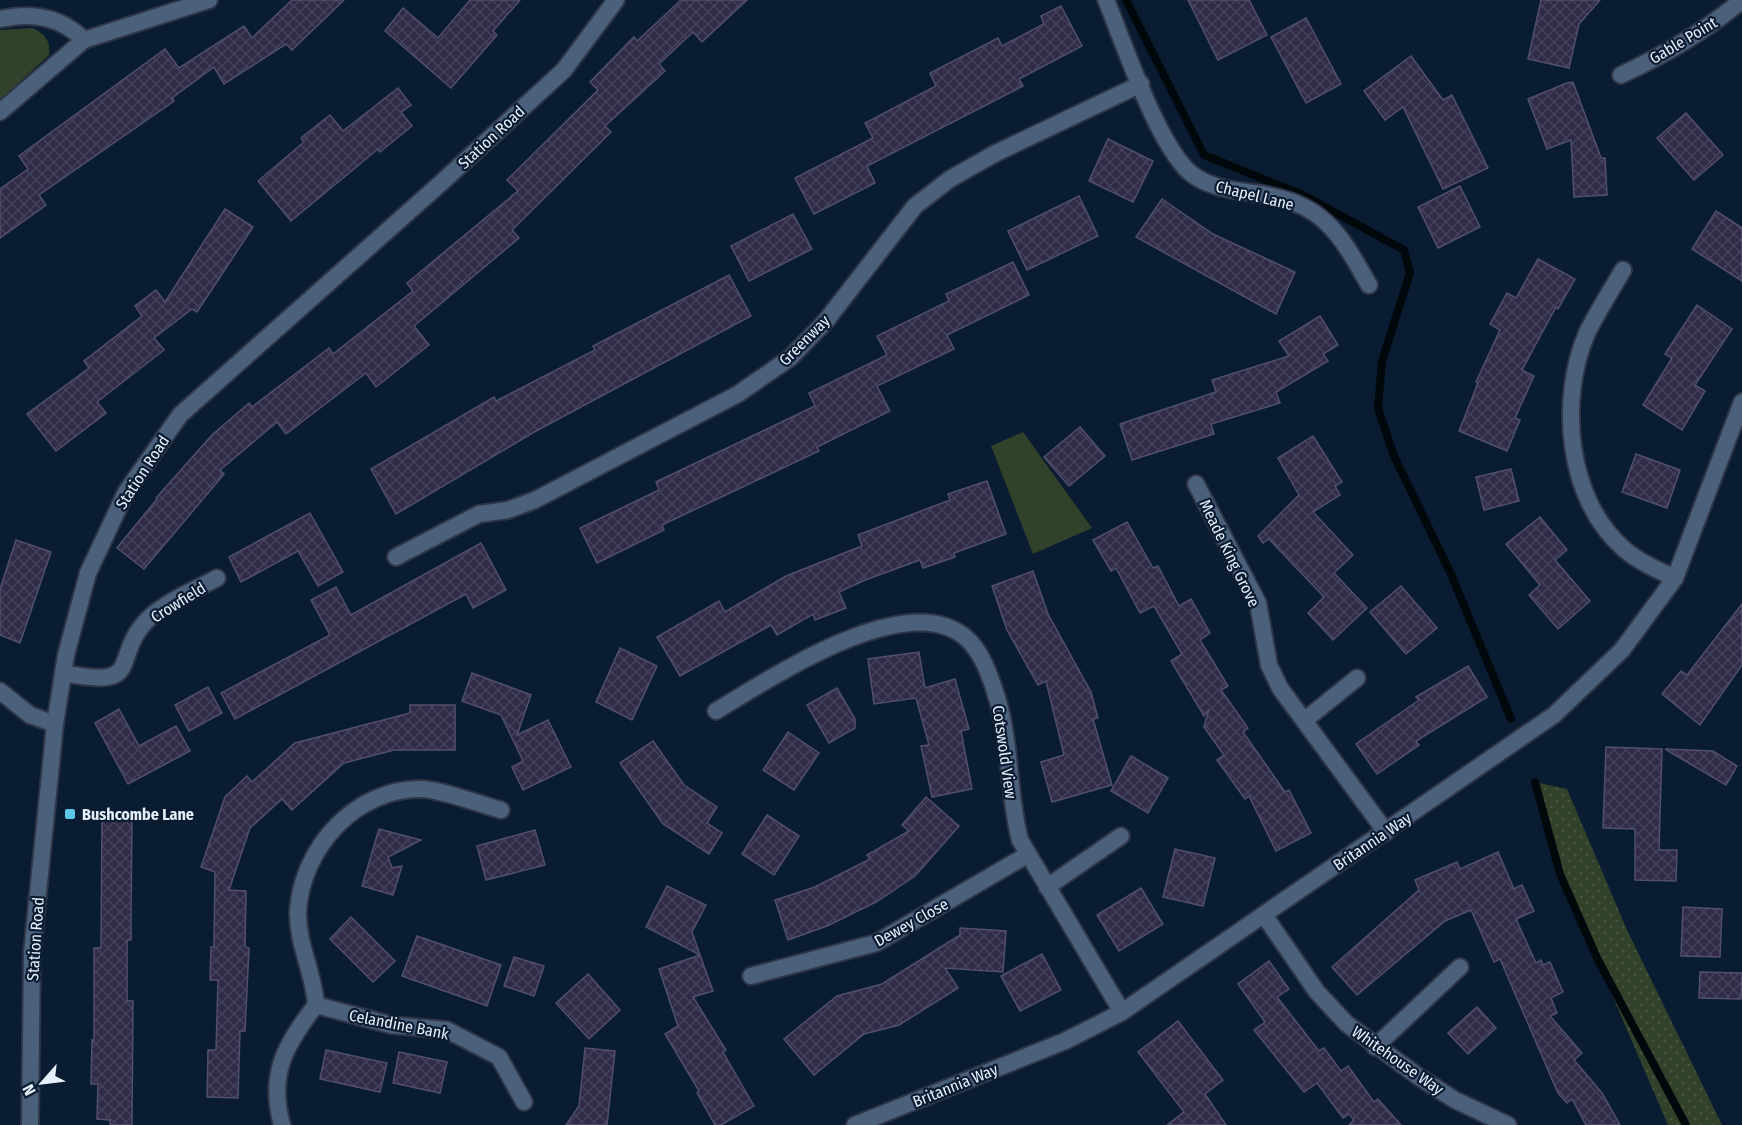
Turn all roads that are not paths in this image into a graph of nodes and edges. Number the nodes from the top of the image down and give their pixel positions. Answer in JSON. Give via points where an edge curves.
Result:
{"nodes":[{"id":1,"x":209,"y":0,"type":"edge"},
{"id":2,"x":616,"y":0,"type":"edge"},
{"id":3,"x":1106,"y":0,"type":"edge"},
{"id":4,"x":1742,"y":0,"type":"edge"},
{"id":5,"x":0,"y":19,"type":"edge"},
{"id":6,"x":84,"y":40,"type":"junction"},
{"id":7,"x":1621,"y":75,"type":"dead end"},
{"id":8,"x":1141,"y":84,"type":"junction"},
{"id":9,"x":0,"y":112,"type":"edge"},
{"id":10,"x":1623,"y":270,"type":"dead end"},
{"id":11,"x":1369,"y":285,"type":"dead end"},
{"id":12,"x":1742,"y":402,"type":"edge"},
{"id":13,"x":1196,"y":484,"type":"dead end"},
{"id":14,"x":396,"y":557,"type":"dead end"},
{"id":15,"x":217,"y":578,"type":"dead end"},
{"id":16,"x":1676,"y":578,"type":"junction"},
{"id":17,"x":63,"y":673,"type":"junction"},
{"id":18,"x":1357,"y":678,"type":"dead end"},
{"id":19,"x":0,"y":692,"type":"edge"},
{"id":20,"x":716,"y":711,"type":"dead end"},
{"id":21,"x":1305,"y":720,"type":"junction"},
{"id":22,"x":55,"y":724,"type":"junction"},
{"id":23,"x":501,"y":810,"type":"dead end"},
{"id":24,"x":1386,"y":832,"type":"junction"},
{"id":25,"x":1121,"y":836,"type":"dead end"},
{"id":26,"x":1027,"y":855,"type":"junction"},
{"id":27,"x":1047,"y":887,"type":"junction"},
{"id":28,"x":1264,"y":915,"type":"junction"},
{"id":29,"x":1460,"y":967,"type":"dead end"},
{"id":30,"x":751,"y":976,"type":"dead end"},
{"id":31,"x":316,"y":1005,"type":"junction"},
{"id":32,"x":1122,"y":1012,"type":"junction"},
{"id":33,"x":1375,"y":1047,"type":"junction"},
{"id":34,"x":524,"y":1101,"type":"dead end"},
{"id":35,"x":861,"y":1124,"type":"edge"},
{"id":36,"x":30,"y":1125,"type":"edge"},
{"id":37,"x":282,"y":1125,"type":"edge"},
{"id":38,"x":1508,"y":1125,"type":"edge"}],
"edges":[{"from":1,"to":6,"type":"street"},
{"from":2,"to":17,"type":"street","name":"Station Road","via":[[564,70],[180,415],[126,492],[87,573]]},
{"from":3,"to":8,"type":"street","name":"Chapel Lane"},
{"from":4,"to":7,"type":"street","name":"Gable Point","via":[[1673,51]]},
{"from":5,"to":6,"type":"street","via":[[37,15],[72,28]]},
{"from":6,"to":9,"type":"street"},
{"from":8,"to":11,"type":"street","name":"Chapel Lane","via":[[1172,153],[1194,176],[1211,184],[1287,200],[1318,216],[1343,239]]},
{"from":8,"to":14,"type":"street","name":"Greenway","via":[[950,179],[915,206],[825,322],[790,358],[738,394],[535,500],[508,510],[479,514]]},
{"from":10,"to":16,"type":"street","via":[[1587,334],[1577,368],[1572,447],[1589,504],[1611,535],[1637,559]]},
{"from":12,"to":16,"type":"street","name":"Britannia Way"},
{"from":13,"to":21,"type":"street","name":"Meade King Grove","via":[[1257,603],[1269,665],[1280,688]]},
{"from":15,"to":17,"type":"street","name":"Crowfield","via":[[149,618],[137,634],[124,668],[116,674],[97,680]]},
{"from":16,"to":24,"type":"street","name":"Britannia Way","via":[[1622,650],[1554,715]]},
{"from":17,"to":22,"type":"street","name":"Station Road"},
{"from":18,"to":21,"type":"street"},
{"from":19,"to":22,"type":"street","via":[[30,715]]},
{"from":20,"to":26,"type":"street","name":"Cotswold View","via":[[839,642],[890,626],[917,623],[934,623],[956,631],[983,661],[998,701],[1014,816]]},
{"from":21,"to":24,"type":"street","name":"Meade King Grove"},
{"from":22,"to":36,"type":"street","name":"Station Road","via":[[32,953]]},
{"from":23,"to":31,"type":"street","via":[[422,789],[400,792],[358,808],[327,837],[306,872],[298,912]]},
{"from":24,"to":28,"type":"street","name":"Britannia Way"},
{"from":25,"to":27,"type":"street"},
{"from":26,"to":27,"type":"street","name":"Cotswold View"},
{"from":26,"to":30,"type":"street","name":"Dewey Close","via":[[876,943]]},
{"from":27,"to":32,"type":"street","name":"Cotswold View"},
{"from":28,"to":32,"type":"street","name":"Britannia Way"},
{"from":28,"to":33,"type":"street","name":"Whitehouse Way","via":[[1317,992]]},
{"from":29,"to":33,"type":"street"},
{"from":31,"to":34,"type":"street","name":"Celandine Bank","via":[[391,1025],[447,1030],[499,1057]]},
{"from":31,"to":37,"type":"street","via":[[295,1032],[281,1063],[277,1096]]},
{"from":32,"to":35,"type":"street","name":"Britannia Way","via":[[1065,1041]]},
{"from":33,"to":38,"type":"street","name":"Whitehouse Way","via":[[1455,1100]]}]}
